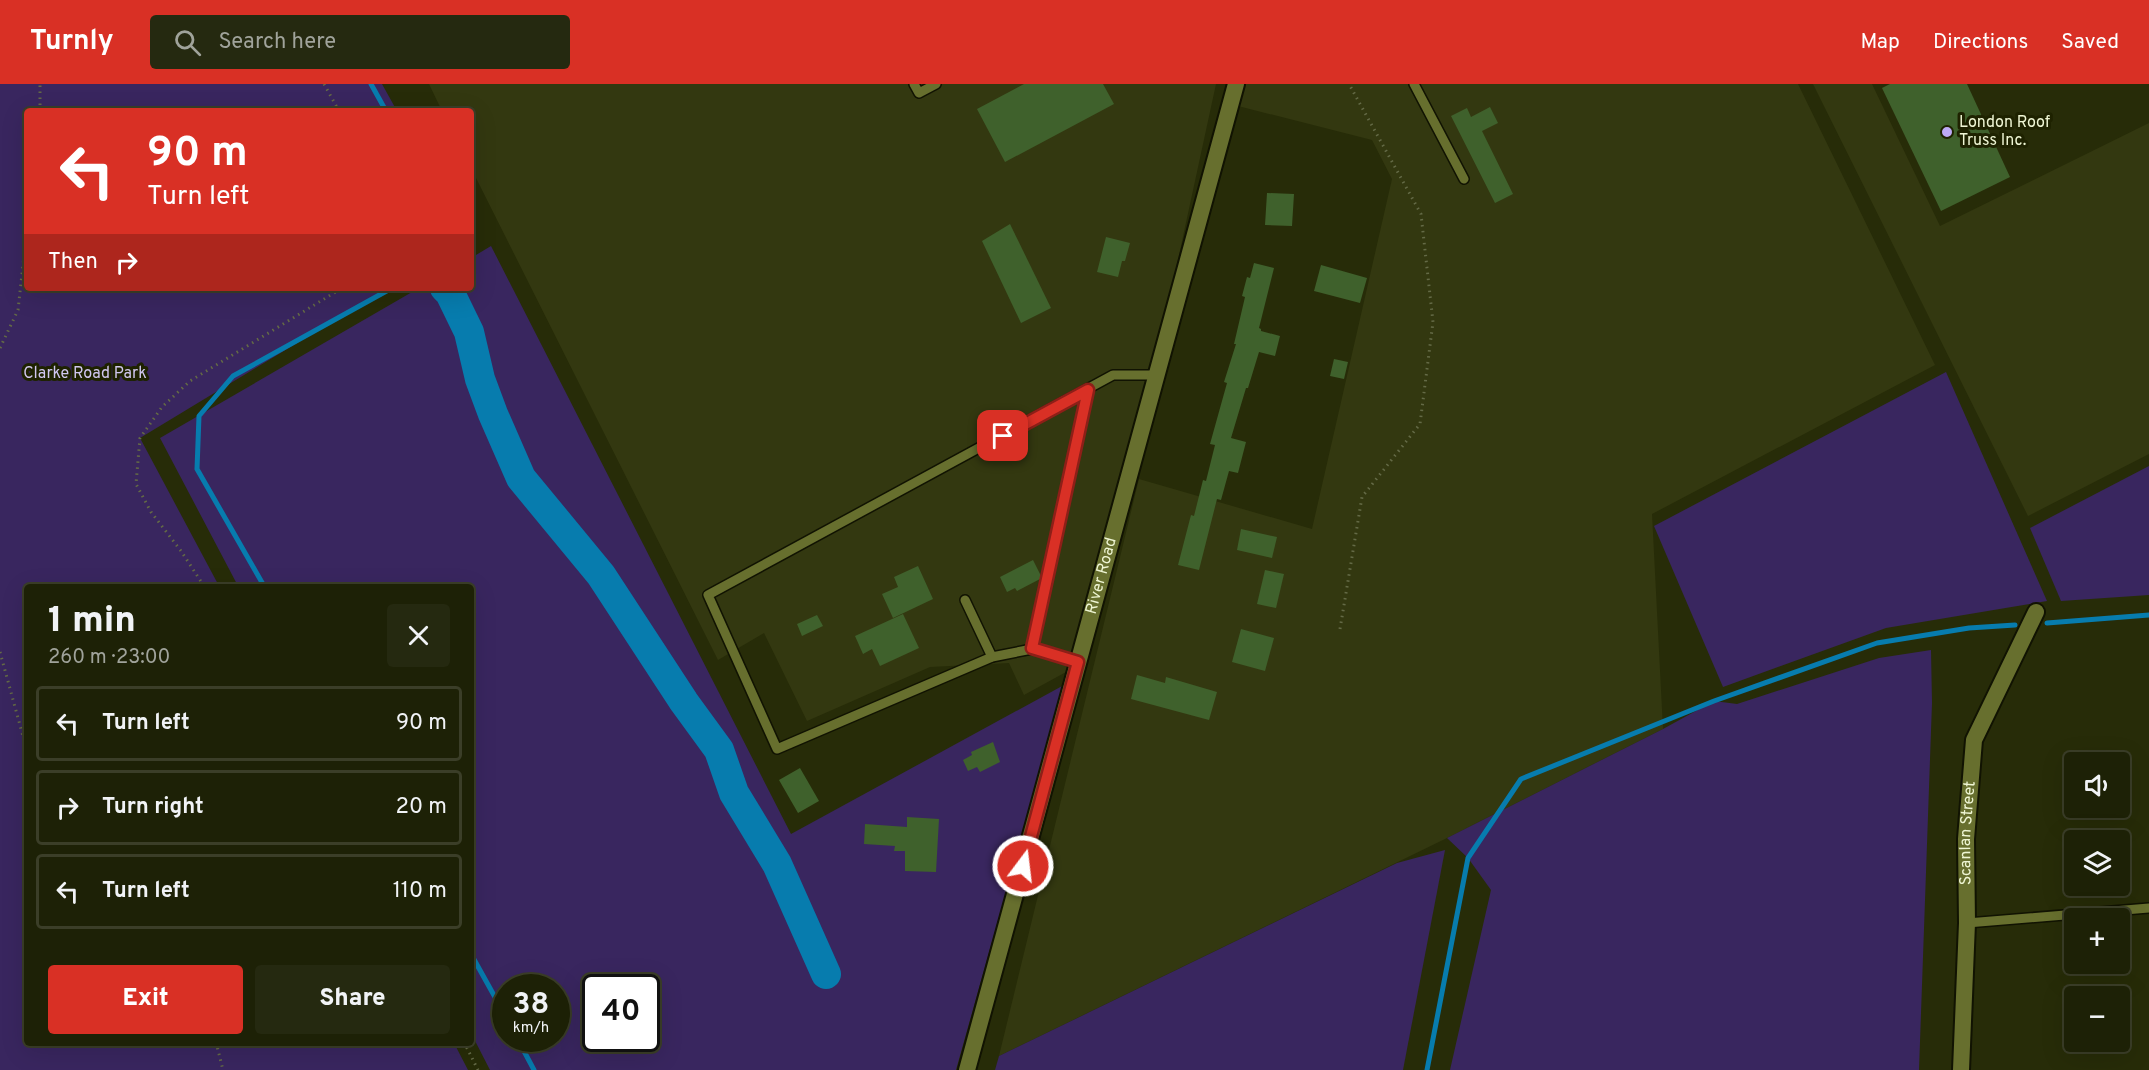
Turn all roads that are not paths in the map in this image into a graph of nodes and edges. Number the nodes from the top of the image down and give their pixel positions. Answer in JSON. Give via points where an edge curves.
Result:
{"nodes":[{"id":1,"x":914,"y":84,"type":"edge"},
{"id":2,"x":936,"y":84,"type":"edge"},
{"id":3,"x":1236,"y":84,"type":"edge"},
{"id":4,"x":1414,"y":84,"type":"edge"},
{"id":5,"x":1464,"y":179,"type":"dead end"},
{"id":6,"x":1157,"y":375,"type":"junction"},
{"id":7,"x":1088,"y":390,"type":"junction"},
{"id":8,"x":964,"y":600,"type":"dead end"},
{"id":9,"x":2036,"y":612,"type":"dead end"},
{"id":10,"x":1032,"y":648,"type":"junction"},
{"id":11,"x":992,"y":657,"type":"junction"},
{"id":12,"x":1078,"y":662,"type":"junction"},
{"id":13,"x":2149,"y":908,"type":"edge"},
{"id":14,"x":1967,"y":922,"type":"junction"},
{"id":15,"x":967,"y":1070,"type":"edge"},
{"id":16,"x":1961,"y":1070,"type":"edge"}],
"edges":[{"from":1,"to":2,"type":"lane","via":[[919,93]]},
{"from":3,"to":6,"type":"street","name":"River Road"},
{"from":4,"to":5,"type":"lane"},
{"from":6,"to":7,"type":"lane","via":[[1113,375]]},
{"from":6,"to":12,"type":"street","name":"River Road"},
{"from":7,"to":10,"type":"lane"},
{"from":7,"to":11,"type":"lane","via":[[708,595],[777,749]]},
{"from":8,"to":11,"type":"lane"},
{"from":9,"to":14,"type":"street","name":"Scanlan Street","via":[[1974,740],[1966,839]]},
{"from":10,"to":11,"type":"lane"},
{"from":10,"to":12,"type":"lane"},
{"from":12,"to":15,"type":"street","name":"River Road"},
{"from":13,"to":14,"type":"lane"},
{"from":14,"to":16,"type":"street","name":"Scanlan Street"}]}
